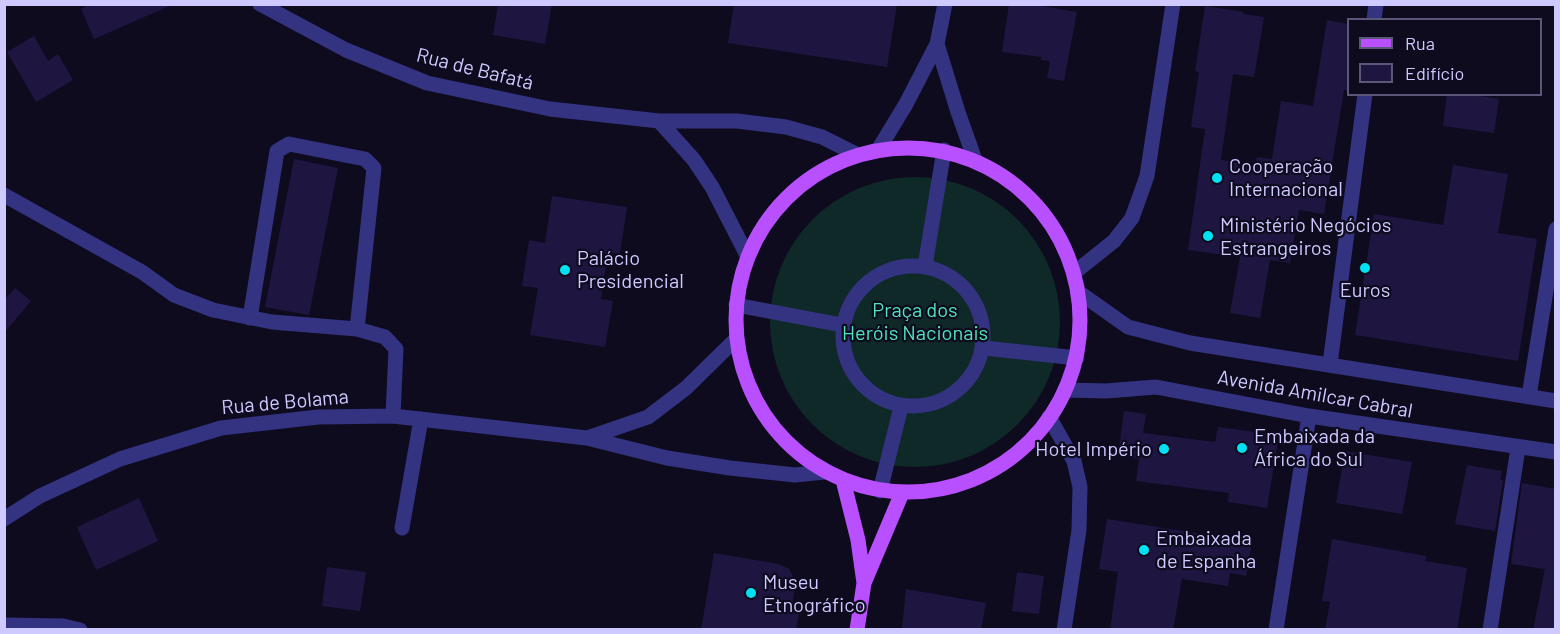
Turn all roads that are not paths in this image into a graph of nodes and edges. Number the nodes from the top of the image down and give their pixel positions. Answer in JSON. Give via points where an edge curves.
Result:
{"nodes":[{"id":1,"x":260,"y":4,"type":"edge"},
{"id":2,"x":945,"y":4,"type":"edge"},
{"id":3,"x":1173,"y":4,"type":"edge"},
{"id":4,"x":938,"y":44,"type":"junction"},
{"id":5,"x":1365,"y":96,"type":"edge"},
{"id":6,"x":659,"y":121,"type":"junction"},
{"id":7,"x":878,"y":150,"type":"junction"},
{"id":8,"x":944,"y":150,"type":"junction"},
{"id":9,"x":858,"y":155,"type":"junction"},
{"id":10,"x":975,"y":160,"type":"junction"},
{"id":11,"x":4,"y":195,"type":"edge"},
{"id":12,"x":1556,"y":229,"type":"edge"},
{"id":13,"x":748,"y":257,"type":"junction"},
{"id":14,"x":925,"y":266,"type":"junction"},
{"id":15,"x":1074,"y":273,"type":"junction"},
{"id":16,"x":1080,"y":293,"type":"junction"},
{"id":17,"x":736,"y":305,"type":"junction"},
{"id":18,"x":250,"y":318,"type":"junction"},
{"id":19,"x":842,"y":325,"type":"junction"},
{"id":20,"x":357,"y":329,"type":"junction"},
{"id":21,"x":736,"y":339,"type":"junction"},
{"id":22,"x":984,"y":348,"type":"junction"},
{"id":23,"x":1077,"y":358,"type":"junction"},
{"id":24,"x":1330,"y":364,"type":"junction"},
{"id":25,"x":1066,"y":390,"type":"junction"},
{"id":26,"x":1529,"y":396,"type":"junction"},
{"id":27,"x":1556,"y":401,"type":"edge"},
{"id":28,"x":901,"y":407,"type":"junction"},
{"id":29,"x":393,"y":416,"type":"junction"},
{"id":30,"x":1049,"y":417,"type":"junction"},
{"id":31,"x":1309,"y":417,"type":"junction"},
{"id":32,"x":421,"y":419,"type":"junction"},
{"id":33,"x":587,"y":438,"type":"junction"},
{"id":34,"x":1518,"y":448,"type":"junction"},
{"id":35,"x":1556,"y":452,"type":"edge"},
{"id":36,"x":825,"y":472,"type":"junction"},
{"id":37,"x":843,"y":480,"type":"junction"},
{"id":38,"x":880,"y":491,"type":"junction"},
{"id":39,"x":902,"y":493,"type":"junction"},
{"id":40,"x":4,"y":519,"type":"edge"},
{"id":41,"x":402,"y":528,"type":"dead end"},
{"id":42,"x":864,"y":583,"type":"junction"},
{"id":43,"x":4,"y":625,"type":"edge"},
{"id":44,"x":80,"y":630,"type":"edge"},
{"id":45,"x":857,"y":630,"type":"edge"},
{"id":46,"x":1064,"y":630,"type":"edge"},
{"id":47,"x":1276,"y":630,"type":"edge"},
{"id":48,"x":1490,"y":630,"type":"edge"}],
"edges":[{"from":1,"to":6,"type":"street","name":"Rua de Bafatá","via":[[346,50],[427,83],[550,109]]},
{"from":2,"to":4,"type":"street"},
{"from":3,"to":15,"type":"street","via":[[1147,176],[1132,218],[1114,241]]},
{"from":4,"to":7,"type":"street"},
{"from":4,"to":10,"type":"street"},
{"from":5,"to":24,"type":"street"},
{"from":6,"to":9,"type":"street","name":"Rua de Bafatá","via":[[737,121],[786,127],[822,137]]},
{"from":6,"to":13,"type":"street","via":[[694,160]]},
{"from":7,"to":8,"type":"main road"},
{"from":7,"to":9,"type":"main road"},
{"from":8,"to":10,"type":"main road"},
{"from":8,"to":14,"type":"street"},
{"from":9,"to":13,"type":"main road","via":[[830,166],[780,205]]},
{"from":10,"to":15,"type":"main road","via":[[1014,182],[1045,213],[1068,250]]},
{"from":11,"to":18,"type":"street","via":[[142,272],[174,295],[213,310]]},
{"from":12,"to":26,"type":"street"},
{"from":13,"to":17,"type":"main road"},
{"from":14,"to":19,"type":"street","via":[[888,270],[858,291]]},
{"from":14,"to":22,"type":"street","via":[[958,281],[980,310]]},
{"from":15,"to":16,"type":"main road"},
{"from":16,"to":23,"type":"main road"},
{"from":16,"to":24,"type":"street","name":"Avenida Amilcar Cabral","via":[[1128,327],[1190,343]]},
{"from":17,"to":19,"type":"street"},
{"from":17,"to":21,"type":"main road"},
{"from":18,"to":20,"type":"street"},
{"from":18,"to":20,"type":"street","via":[[277,152],[289,144],[365,159],[374,168]]},
{"from":19,"to":28,"type":"street","via":[[846,362],[868,392]]},
{"from":20,"to":29,"type":"street","via":[[385,337],[396,349]]},
{"from":21,"to":33,"type":"street","name":"Rua de Bolama","via":[[686,388],[648,417]]},
{"from":21,"to":36,"type":"main road","via":[[746,380],[764,417],[792,448]]},
{"from":22,"to":23,"type":"street"},
{"from":22,"to":28,"type":"street","via":[[968,381],[938,403]]},
{"from":23,"to":25,"type":"main road"},
{"from":24,"to":26,"type":"street","name":"Avenida Amilcar Cabral"},
{"from":25,"to":30,"type":"main road"},
{"from":25,"to":31,"type":"street","name":"Avenida Amilcar Cabral","via":[[1156,387]]},
{"from":26,"to":27,"type":"street","name":"Avenida Amilcar Cabral"},
{"from":28,"to":38,"type":"street"},
{"from":29,"to":32,"type":"street","name":"Rua de Bolama"},
{"from":29,"to":40,"type":"street","name":"Rua de Bolama","via":[[318,417],[221,428],[120,459],[40,496]]},
{"from":30,"to":39,"type":"main road","via":[[1039,433],[1000,466],[953,487]]},
{"from":30,"to":46,"type":"street","via":[[1074,461],[1080,487],[1079,530]]},
{"from":31,"to":34,"type":"street","name":"Avenida Amilcar Cabral"},
{"from":31,"to":47,"type":"street"},
{"from":32,"to":33,"type":"street","name":"Rua de Bolama"},
{"from":32,"to":41,"type":"street"},
{"from":33,"to":36,"type":"street","name":"Rua de Bolama","via":[[667,458],[730,468],[795,475]]},
{"from":34,"to":35,"type":"street","name":"Avenida Amilcar Cabral"},
{"from":34,"to":48,"type":"street"},
{"from":36,"to":37,"type":"main road"},
{"from":37,"to":38,"type":"main road"},
{"from":37,"to":42,"type":"main road"},
{"from":38,"to":39,"type":"main road"},
{"from":39,"to":42,"type":"main road"},
{"from":42,"to":45,"type":"main road"},
{"from":43,"to":44,"type":"street"}]}
